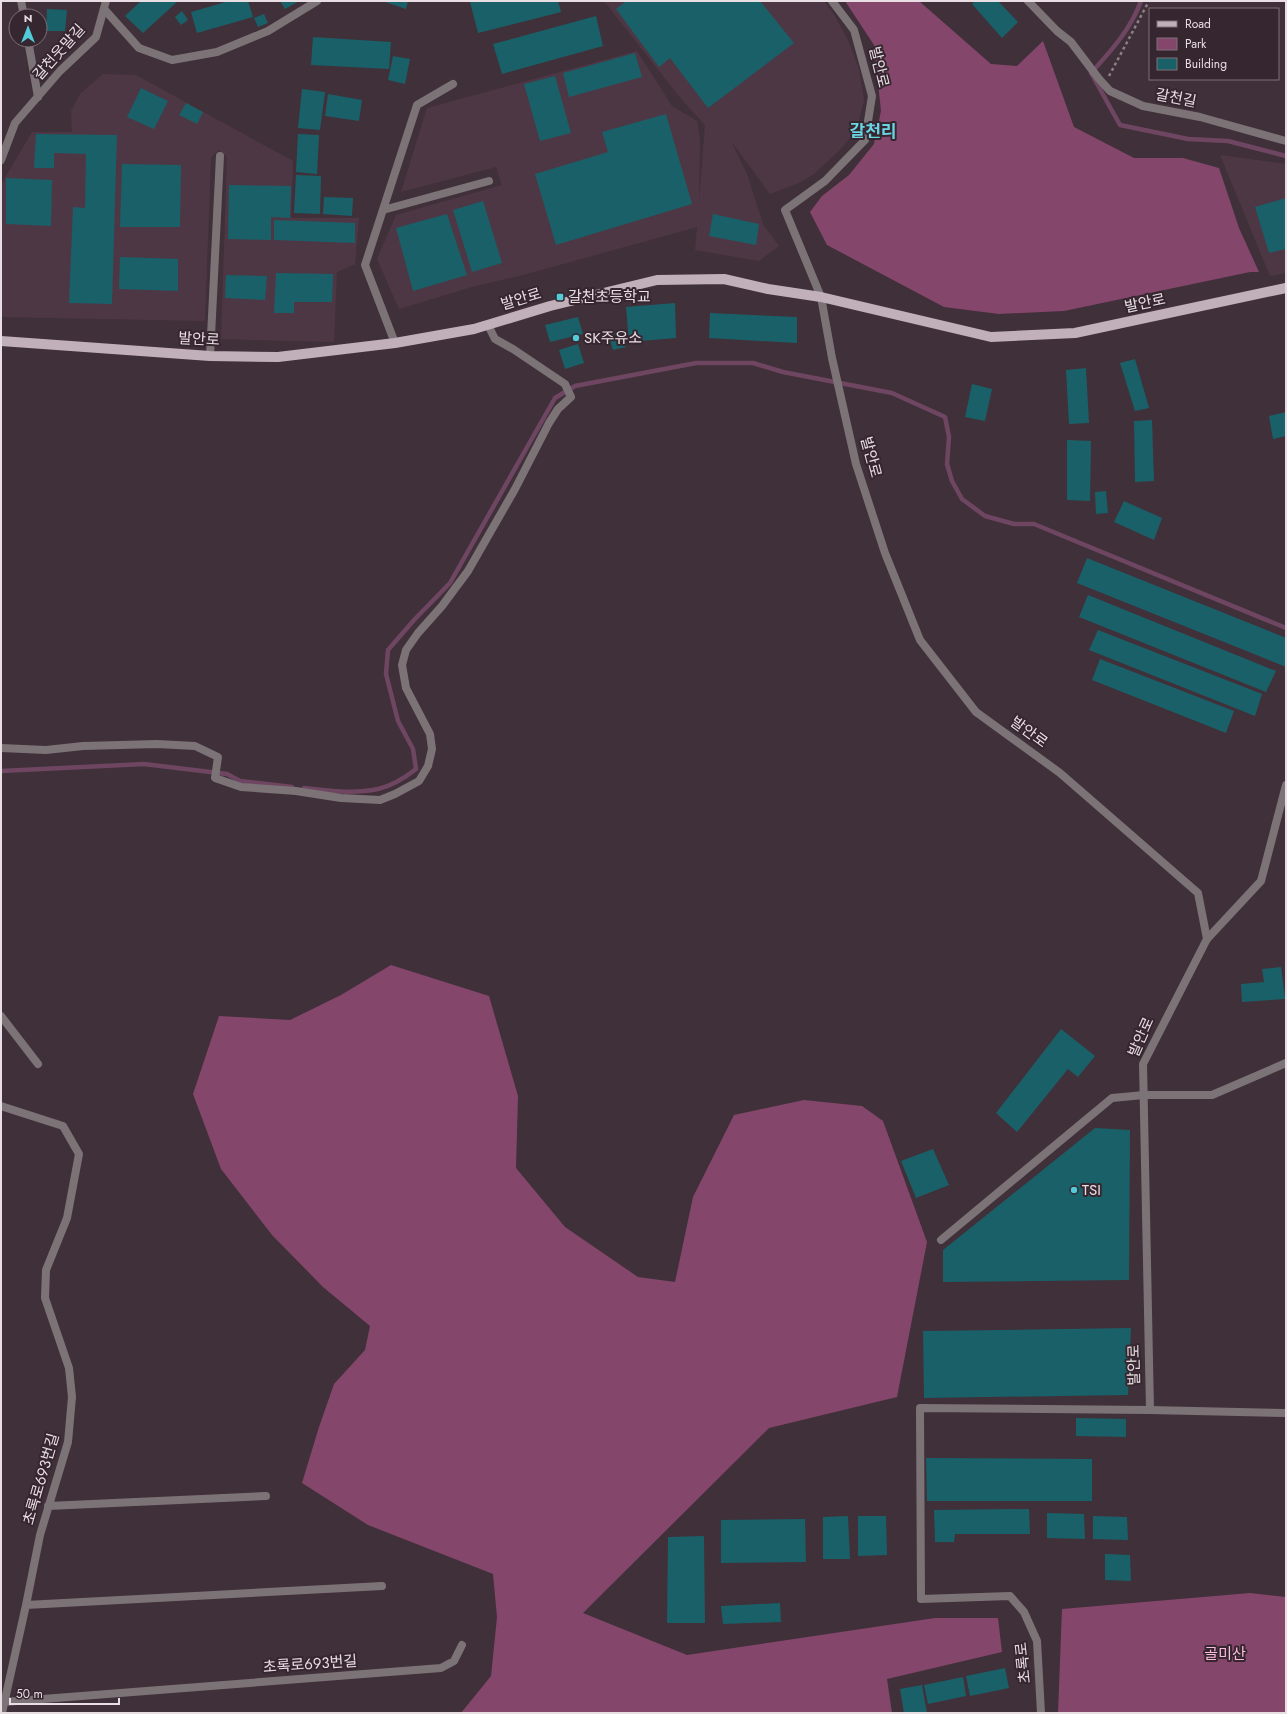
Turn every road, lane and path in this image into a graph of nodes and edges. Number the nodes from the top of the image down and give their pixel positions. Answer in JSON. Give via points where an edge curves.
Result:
{"nodes":[{"id":1,"x":317,"y":1,"type":"edge"},
{"id":2,"x":832,"y":1,"type":"edge"},
{"id":3,"x":1028,"y":1,"type":"edge"},
{"id":4,"x":1150,"y":1,"type":"edge"},
{"id":5,"x":105,"y":5,"type":"edge"},
{"id":6,"x":29,"y":48,"type":"edge"},
{"id":7,"x":1101,"y":82,"type":"junction"},
{"id":8,"x":453,"y":84,"type":"dead end"},
{"id":9,"x":38,"y":97,"type":"junction"},
{"id":10,"x":1286,"y":141,"type":"edge"},
{"id":11,"x":220,"y":156,"type":"dead end"},
{"id":12,"x":1,"y":160,"type":"edge"},
{"id":13,"x":490,"y":181,"type":"dead end"},
{"id":14,"x":383,"y":210,"type":"junction"},
{"id":15,"x":1286,"y":288,"type":"edge"},
{"id":16,"x":821,"y":297,"type":"junction"},
{"id":17,"x":488,"y":324,"type":"junction"},
{"id":18,"x":1,"y":341,"type":"edge"},
{"id":19,"x":395,"y":343,"type":"junction"},
{"id":20,"x":210,"y":356,"type":"junction"},
{"id":21,"x":1,"y":748,"type":"edge"},
{"id":22,"x":1286,"y":785,"type":"edge"},
{"id":23,"x":1206,"y":939,"type":"junction"},
{"id":24,"x":1,"y":1016,"type":"edge"},
{"id":25,"x":1286,"y":1063,"type":"edge"},
{"id":26,"x":38,"y":1064,"type":"dead end"},
{"id":27,"x":1144,"y":1095,"type":"junction"},
{"id":28,"x":1,"y":1106,"type":"edge"},
{"id":29,"x":941,"y":1240,"type":"dead end"},
{"id":30,"x":1150,"y":1410,"type":"junction"},
{"id":31,"x":1286,"y":1414,"type":"edge"},
{"id":32,"x":266,"y":1496,"type":"dead end"},
{"id":33,"x":48,"y":1506,"type":"junction"},
{"id":34,"x":382,"y":1586,"type":"dead end"},
{"id":35,"x":26,"y":1605,"type":"junction"},
{"id":36,"x":462,"y":1645,"type":"dead end"},
{"id":37,"x":4,"y":1702,"type":"junction"},
{"id":38,"x":2,"y":1713,"type":"edge"},
{"id":39,"x":1041,"y":1713,"type":"edge"}],
"edges":[{"from":1,"to":5,"type":"street","via":[[268,31],[232,46],[217,52],[172,60],[139,48]]},
{"from":2,"to":16,"type":"street","name":"발안로","via":[[854,30],[872,96],[865,140],[825,181],[785,210]]},
{"from":3,"to":7,"type":"street","name":"갈천길","via":[[1071,42]]},
{"from":4,"to":7,"type":"path"},
{"from":5,"to":9,"type":"street","name":"갈천웃말길","via":[[96,37],[60,71]]},
{"from":6,"to":9,"type":"street","name":"갈천웃말길"},
{"from":7,"to":10,"type":"street","name":"갈천길","via":[[1110,91],[1143,106],[1200,116]]},
{"from":8,"to":14,"type":"street","via":[[417,105]]},
{"from":9,"to":12,"type":"street","name":"갈천웃말길","via":[[15,123]]},
{"from":11,"to":20,"type":"street"},
{"from":13,"to":14,"type":"street"},
{"from":14,"to":19,"type":"street","via":[[365,265]]},
{"from":15,"to":16,"type":"main road","name":"발안로","via":[[1075,333],[991,337]]},
{"from":16,"to":17,"type":"main road","name":"발안로","via":[[724,279],[657,280]]},
{"from":16,"to":23,"type":"street","name":"발안로","via":[[856,464],[885,553],[920,640],[976,712],[1060,773],[1198,894]]},
{"from":17,"to":19,"type":"main road","name":"발안로","via":[[474,329]]},
{"from":17,"to":21,"type":"street","via":[[495,339],[564,384],[570,397],[549,423],[468,571],[406,650],[402,665],[406,688],[430,734],[432,749],[428,766],[419,781],[380,800],[341,798],[242,787],[215,778],[218,757],[195,746],[157,744],[46,750]]},
{"from":18,"to":20,"type":"main road","name":"발안로"},
{"from":19,"to":20,"type":"main road","name":"발안로","via":[[278,357]]},
{"from":22,"to":23,"type":"street","via":[[1261,881]]},
{"from":23,"to":27,"type":"street","name":"발안로","via":[[1143,1064]]},
{"from":24,"to":26,"type":"street"},
{"from":25,"to":27,"type":"street","via":[[1212,1095]]},
{"from":27,"to":29,"type":"street","via":[[1112,1098]]},
{"from":27,"to":30,"type":"street","name":"발안로"},
{"from":28,"to":33,"type":"street","name":"초록로693번길","via":[[63,1126],[79,1154],[67,1218],[46,1270],[45,1298],[69,1368],[72,1397],[68,1442]]},
{"from":30,"to":31,"type":"street"},
{"from":30,"to":39,"type":"street","name":"초록로","via":[[920,1408],[921,1599],[1010,1596],[1024,1612],[1037,1641]]},
{"from":32,"to":33,"type":"street"},
{"from":33,"to":35,"type":"street","name":"초록로693번길"},
{"from":34,"to":35,"type":"street"},
{"from":35,"to":37,"type":"street","name":"초록로693번길"},
{"from":36,"to":37,"type":"street","name":"초록로693번길","via":[[454,1661],[441,1668]]},
{"from":37,"to":38,"type":"street","name":"초록로693번길"}]}
